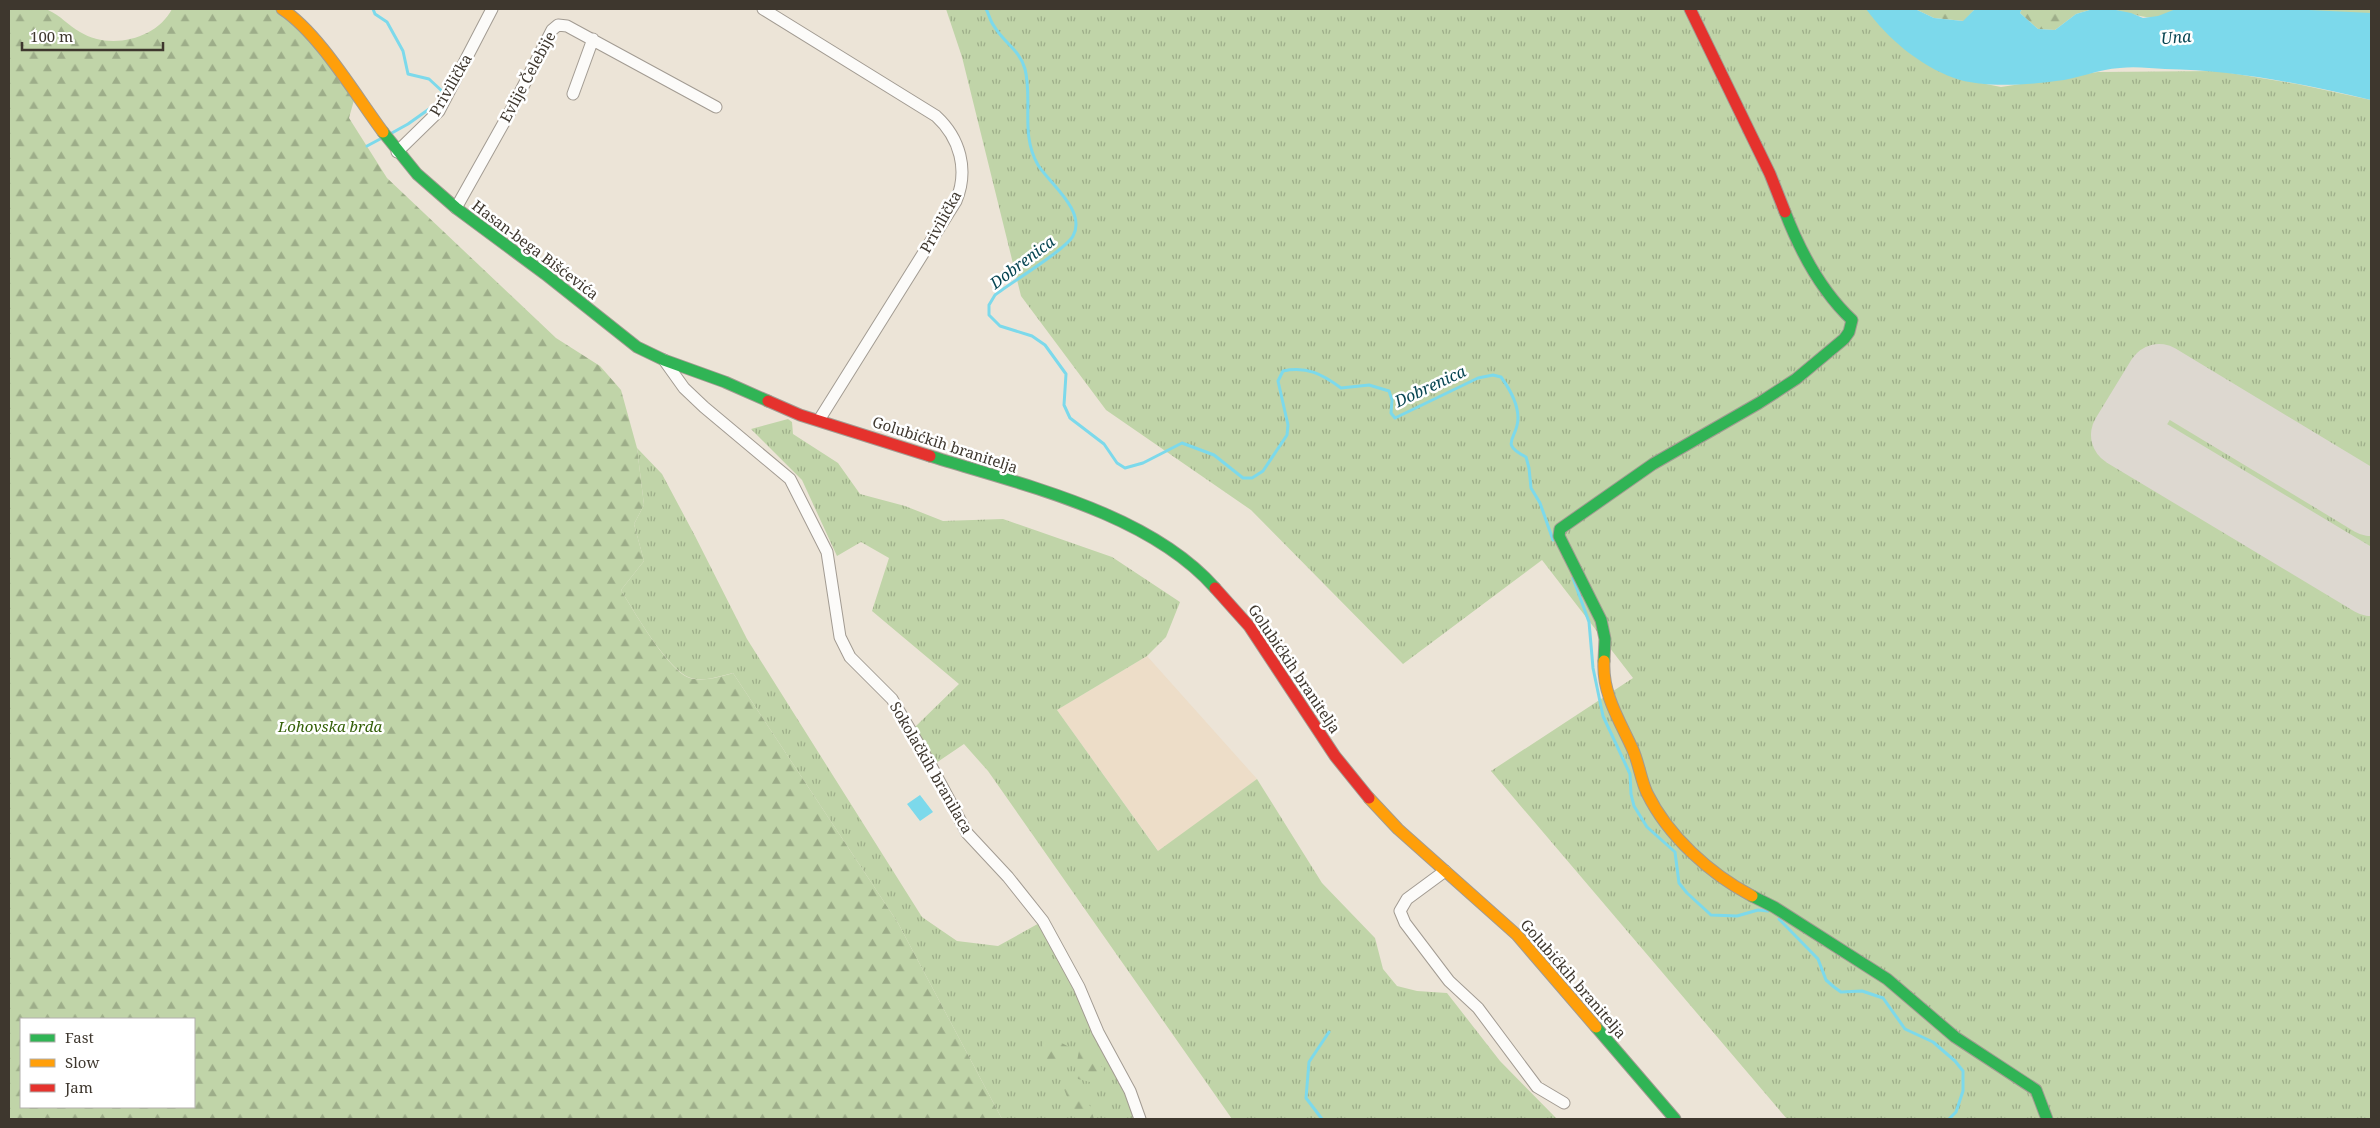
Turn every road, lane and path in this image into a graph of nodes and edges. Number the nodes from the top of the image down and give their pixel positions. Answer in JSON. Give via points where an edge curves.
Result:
{"nodes":[{"id":1,"x":282,"y":9,"type":"edge"},
{"id":2,"x":492,"y":9,"type":"edge"},
{"id":3,"x":762,"y":9,"type":"edge"},
{"id":4,"x":1690,"y":9,"type":"edge"},
{"id":5,"x":593,"y":39,"type":"junction"},
{"id":6,"x":573,"y":94,"type":"dead end"},
{"id":7,"x":716,"y":107,"type":"dead end"},
{"id":8,"x":397,"y":152,"type":"junction"},
{"id":9,"x":456,"y":208,"type":"junction"},
{"id":10,"x":664,"y":360,"type":"junction"},
{"id":11,"x":820,"y":420,"type":"junction"},
{"id":12,"x":1445,"y":871,"type":"junction"},
{"id":13,"x":1564,"y":1103,"type":"dead end"},
{"id":14,"x":1140,"y":1119,"type":"edge"},
{"id":15,"x":1676,"y":1119,"type":"edge"},
{"id":16,"x":2047,"y":1119,"type":"edge"}],
"edges":[{"from":1,"to":8,"type":"street","name":"Hasan-bega Bišćevića","via":[[293,16],[323,50]]},
{"from":2,"to":8,"type":"street","name":"Privilička","via":[[439,111]]},
{"from":3,"to":11,"type":"street","name":"Privilička","via":[[936,116],[953,134],[962,164],[961,190],[956,201]]},
{"from":4,"to":16,"type":"street","via":[[1770,174],[1796,241],[1834,303],[1852,320],[1844,339],[1796,379],[1653,464],[1560,529],[1561,542],[1601,620],[1605,639],[1602,672],[1610,701],[1634,752],[1647,793],[1675,836],[1737,888],[1774,907],[1886,979],[1955,1038],[2036,1090]]},
{"from":5,"to":6,"type":"street"},
{"from":5,"to":7,"type":"street","name":"Evlije Čelebije"},
{"from":5,"to":9,"type":"street","name":"Evlije Čelebije","via":[[567,26],[558,25],[552,30]]},
{"from":8,"to":9,"type":"street","name":"Hasan-bega Bišćevića"},
{"from":9,"to":10,"type":"street","name":"Hasan-bega Bišćevića","via":[[622,337]]},
{"from":10,"to":11,"type":"street","name":"Golubićkih branitelja"},
{"from":10,"to":14,"type":"street","name":"Sokolačkih branilaca","via":[[684,388],[790,479],[827,552],[840,637],[850,656],[892,699],[967,833],[1043,921],[1130,1091]]},
{"from":11,"to":12,"type":"street","name":"Golubićkih branitelja","via":[[1041,491],[1111,517],[1151,536],[1180,555],[1249,626],[1335,756],[1367,796]]},
{"from":12,"to":13,"type":"street","via":[[1407,899],[1400,912],[1405,923],[1449,981],[1478,1008],[1537,1086]]},
{"from":12,"to":15,"type":"street","name":"Golubićkih branitelja","via":[[1517,935]]}]}
